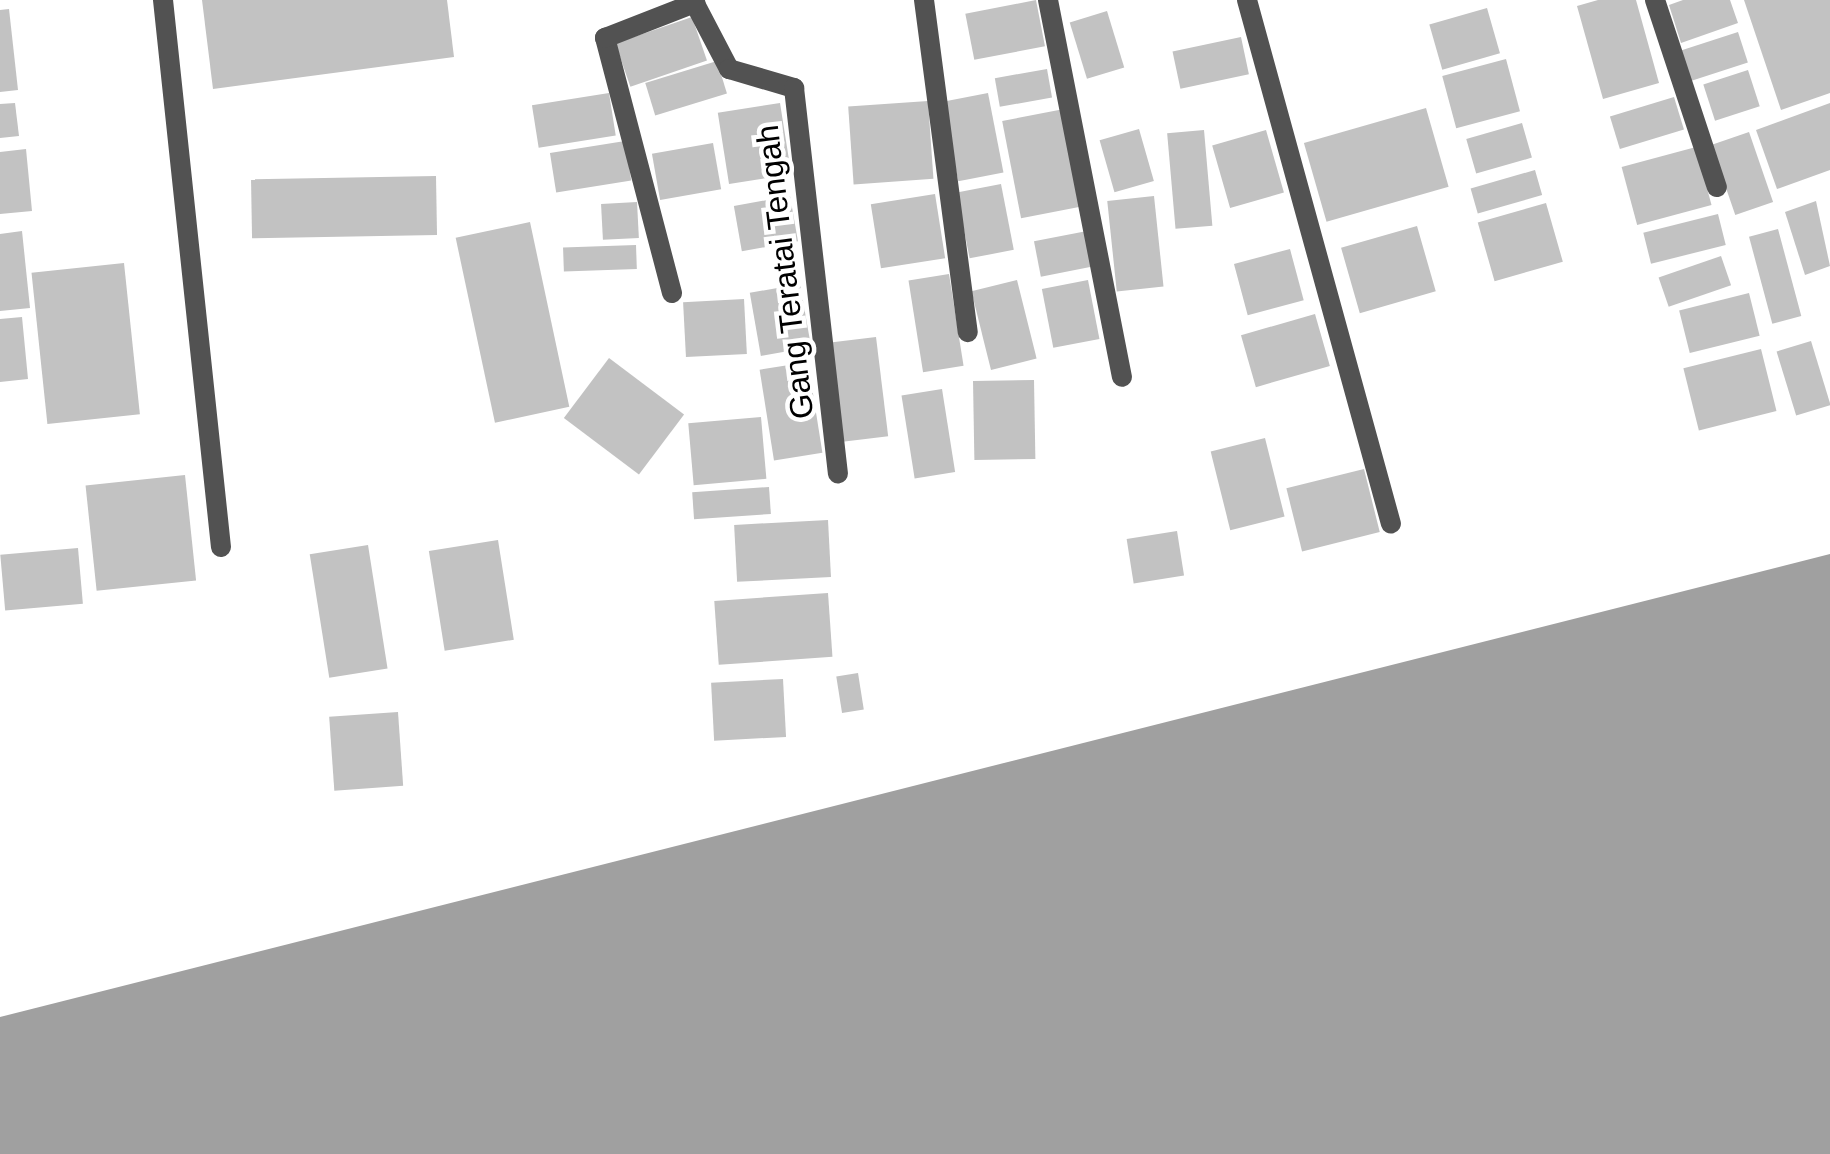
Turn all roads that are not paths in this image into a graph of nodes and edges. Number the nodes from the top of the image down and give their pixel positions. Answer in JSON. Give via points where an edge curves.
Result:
{"nodes":[{"id":1,"x":163,"y":0,"type":"edge"},
{"id":2,"x":924,"y":0,"type":"edge"},
{"id":3,"x":1048,"y":0,"type":"edge"},
{"id":4,"x":1247,"y":0,"type":"edge"},
{"id":5,"x":1655,"y":0,"type":"edge"},
{"id":6,"x":694,"y":1,"type":"edge"},
{"id":7,"x":1717,"y":187,"type":"dead end"},
{"id":8,"x":672,"y":293,"type":"dead end"},
{"id":9,"x":968,"y":332,"type":"dead end"},
{"id":10,"x":1122,"y":378,"type":"dead end"},
{"id":11,"x":838,"y":474,"type":"dead end"},
{"id":12,"x":1391,"y":524,"type":"dead end"},
{"id":13,"x":221,"y":547,"type":"dead end"}],
"edges":[{"from":1,"to":13,"type":"street"},
{"from":2,"to":9,"type":"street"},
{"from":3,"to":10,"type":"street"},
{"from":4,"to":12,"type":"street"},
{"from":5,"to":7,"type":"street"},
{"from":6,"to":8,"type":"street","via":[[605,38]]},
{"from":6,"to":11,"type":"street","name":"Gang Teratai Tengah","via":[[730,68],[794,88]]}]}
